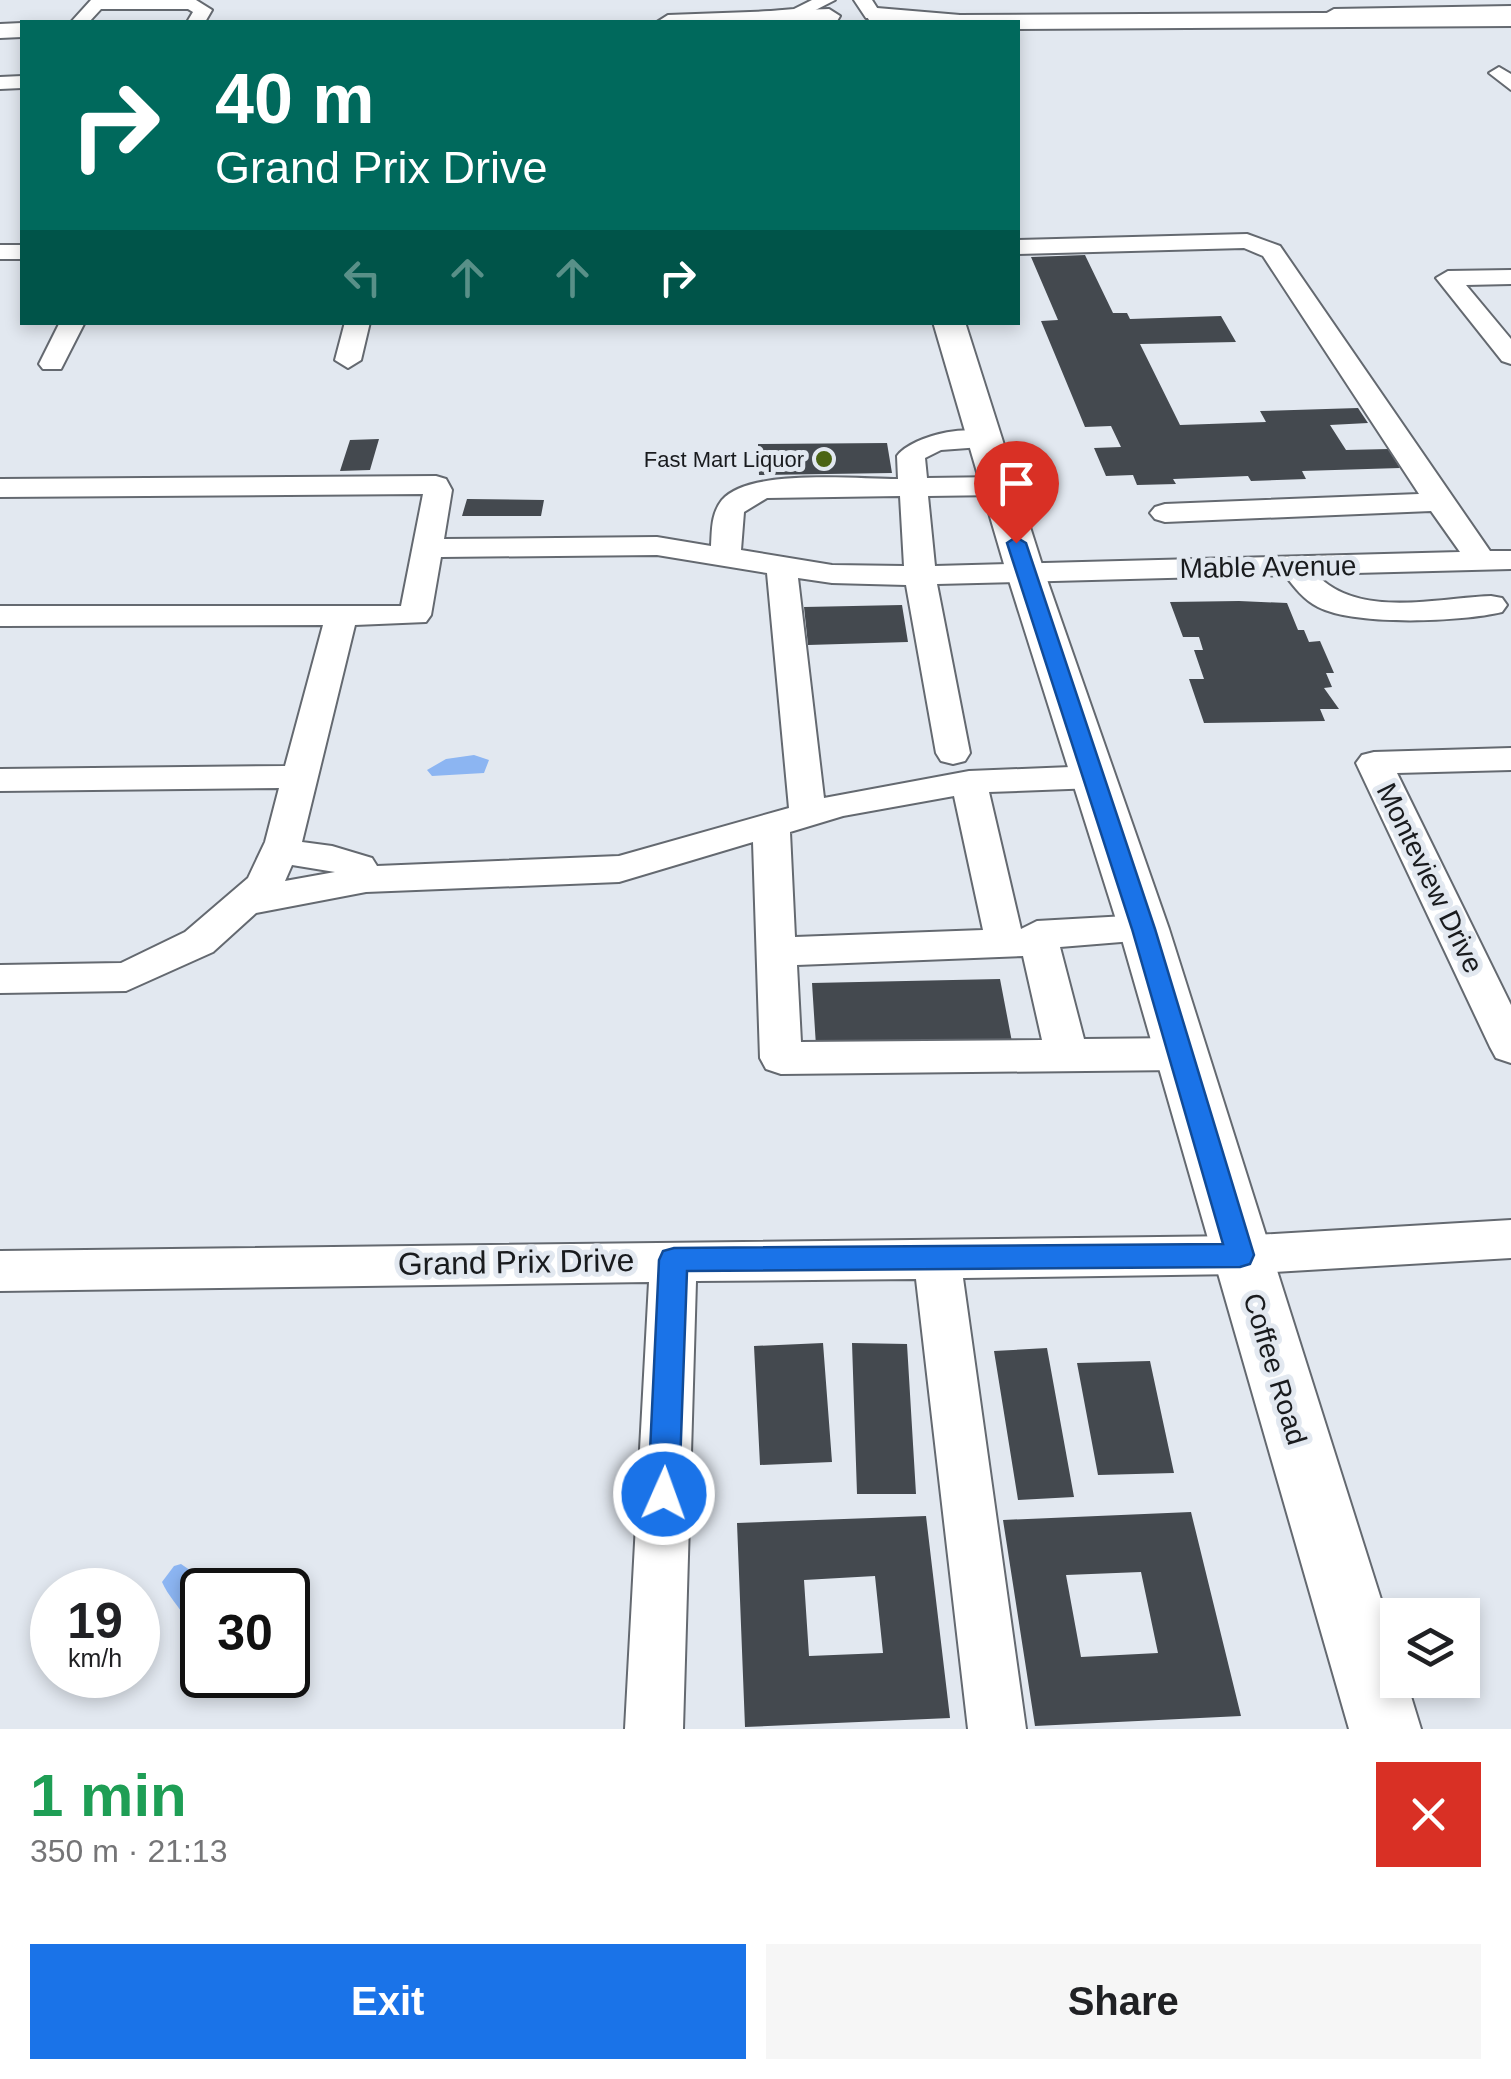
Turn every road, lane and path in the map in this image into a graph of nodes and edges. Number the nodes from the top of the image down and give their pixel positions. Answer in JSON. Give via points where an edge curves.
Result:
{"nodes":[{"id":1,"x":830,"y":11,"type":"edge"},
{"id":2,"x":1511,"y":11,"type":"edge"},
{"id":3,"x":876,"y":13,"type":"edge"},
{"id":4,"x":1511,"y":19,"type":"edge"},
{"id":5,"x":82,"y":20,"type":"edge"},
{"id":6,"x":197,"y":20,"type":"edge"},
{"id":7,"x":725,"y":20,"type":"edge"},
{"id":8,"x":941,"y":20,"type":"edge"},
{"id":9,"x":1020,"y":22,"type":"edge"},
{"id":10,"x":1164,"y":22,"type":"junction"},
{"id":11,"x":1020,"y":246,"type":"edge"},
{"id":12,"x":1511,"y":276,"type":"edge"},
{"id":13,"x":72,"y":325,"type":"edge"},
{"id":14,"x":357,"y":325,"type":"edge"},
{"id":15,"x":951,"y":325,"type":"edge"},
{"id":16,"x":1511,"y":356,"type":"edge"},
{"id":17,"x":348,"y":360,"type":"dead end"},
{"id":18,"x":52,"y":364,"type":"dead end"},
{"id":19,"x":986,"y":440,"type":"junction"},
{"id":20,"x":999,"y":486,"type":"junction"},
{"id":21,"x":913,"y":487,"type":"junction"},
{"id":22,"x":0,"y":488,"type":"edge"},
{"id":23,"x":1439,"y":502,"type":"junction"},
{"id":24,"x":1164,"y":513,"type":"dead end"},
{"id":25,"x":428,"y":548,"type":"junction"},
{"id":26,"x":726,"y":556,"type":"junction"},
{"id":27,"x":1485,"y":561,"type":"edge"},
{"id":28,"x":781,"y":564,"type":"junction"},
{"id":29,"x":1294,"y":568,"type":"junction"},
{"id":30,"x":1025,"y":572,"type":"junction"},
{"id":31,"x":920,"y":574,"type":"junction"},
{"id":32,"x":342,"y":615,"type":"junction"},
{"id":33,"x":0,"y":616,"type":"edge"},
{"id":34,"x":1511,"y":759,"type":"edge"},
{"id":35,"x":961,"y":768,"type":"junction"},
{"id":36,"x":299,"y":777,"type":"junction"},
{"id":37,"x":1095,"y":777,"type":"junction"},
{"id":38,"x":0,"y":780,"type":"edge"},
{"id":39,"x":808,"y":814,"type":"junction"},
{"id":40,"x":770,"y":825,"type":"junction"},
{"id":41,"x":280,"y":850,"type":"junction"},
{"id":42,"x":366,"y":879,"type":"junction"},
{"id":43,"x":245,"y":902,"type":"junction"},
{"id":44,"x":1144,"y":929,"type":"junction"},
{"id":45,"x":1022,"y":942,"type":"junction"},
{"id":46,"x":776,"y":952,"type":"junction"},
{"id":47,"x":0,"y":979,"type":"edge"},
{"id":48,"x":1511,"y":1047,"type":"edge"},
{"id":49,"x":1180,"y":1054,"type":"junction"},
{"id":50,"x":1067,"y":1055,"type":"junction"},
{"id":51,"x":1511,"y":1239,"type":"edge"},
{"id":52,"x":1240,"y":1255,"type":"junction"},
{"id":53,"x":937,"y":1258,"type":"junction"},
{"id":54,"x":674,"y":1260,"type":"junction"},
{"id":55,"x":0,"y":1271,"type":"edge"},
{"id":56,"x":654,"y":1729,"type":"edge"},
{"id":57,"x":997,"y":1729,"type":"edge"},
{"id":58,"x":1385,"y":1729,"type":"edge"}],
"edges":[{"from":1,"to":3,"type":"main road"},
{"from":1,"to":7,"type":"main road"},
{"from":2,"to":10,"type":"street"},
{"from":3,"to":8,"type":"main road"},
{"from":4,"to":10,"type":"main road"},
{"from":5,"to":6,"type":"street","via":[[96,4],[190,4],[202,10]]},
{"from":9,"to":10,"type":"main road"},
{"from":11,"to":23,"type":"street","via":[[1247,241],[1272,251]]},
{"from":12,"to":16,"type":"street","via":[[1448,278]]},
{"from":13,"to":18,"type":"street"},
{"from":14,"to":17,"type":"street"},
{"from":15,"to":19,"type":"main road","name":"Coffee Road"},
{"from":19,"to":20,"type":"main road","name":"Coffee Road"},
{"from":19,"to":21,"type":"street","via":[[920,446],[911,456]]},
{"from":20,"to":21,"type":"street"},
{"from":20,"to":30,"type":"main road","name":"Coffee Road"},
{"from":21,"to":26,"type":"street","via":[[763,489],[738,498],[729,507]]},
{"from":21,"to":31,"type":"street"},
{"from":22,"to":25,"type":"street","via":[[436,485]]},
{"from":23,"to":24,"type":"street"},
{"from":23,"to":27,"type":"street"},
{"from":25,"to":26,"type":"street","name":"Mable Avenue","via":[[657,546]]},
{"from":25,"to":32,"type":"street","via":[[415,615]]},
{"from":26,"to":28,"type":"street","name":"Mable Avenue"},
{"from":27,"to":29,"type":"street","name":"Mable Avenue"},
{"from":27,"to":29,"type":"street","via":[[1491,604],[1360,608],[1333,602]]},
{"from":28,"to":31,"type":"street","name":"Mable Avenue","via":[[832,574]]},
{"from":28,"to":39,"type":"street"},
{"from":29,"to":30,"type":"street","name":"Mable Avenue"},
{"from":30,"to":31,"type":"street","name":"Mable Avenue"},
{"from":30,"to":37,"type":"main road","name":"Coffee Road"},
{"from":31,"to":35,"type":"street"},
{"from":32,"to":33,"type":"street"},
{"from":32,"to":36,"type":"street"},
{"from":34,"to":48,"type":"street","name":"Monteview Drive","via":[[1374,763]]},
{"from":35,"to":37,"type":"street"},
{"from":35,"to":39,"type":"street"},
{"from":35,"to":45,"type":"street"},
{"from":36,"to":38,"type":"street"},
{"from":36,"to":41,"type":"street"},
{"from":37,"to":44,"type":"main road","name":"Coffee Road"},
{"from":39,"to":40,"type":"street"},
{"from":40,"to":42,"type":"street","via":[[619,869]]},
{"from":40,"to":46,"type":"street"},
{"from":41,"to":42,"type":"street","via":[[359,867]]},
{"from":41,"to":43,"type":"street","via":[[264,885]]},
{"from":42,"to":43,"type":"street"},
{"from":43,"to":47,"type":"street","via":[[199,942],[126,977]]},
{"from":44,"to":45,"type":"street"},
{"from":44,"to":49,"type":"main road","name":"Coffee Road"},
{"from":45,"to":46,"type":"street"},
{"from":45,"to":50,"type":"street"},
{"from":46,"to":50,"type":"street","via":[[781,1058]]},
{"from":49,"to":50,"type":"street"},
{"from":49,"to":52,"type":"main road","name":"Coffee Road"},
{"from":51,"to":52,"type":"street","name":"Grand Prix Drive"},
{"from":52,"to":53,"type":"street","name":"Grand Prix Drive"},
{"from":52,"to":58,"type":"main road","name":"Coffee Road"},
{"from":53,"to":54,"type":"street","name":"Grand Prix Drive"},
{"from":53,"to":57,"type":"street"},
{"from":54,"to":55,"type":"street","name":"Grand Prix Drive"},
{"from":54,"to":56,"type":"street"}]}
